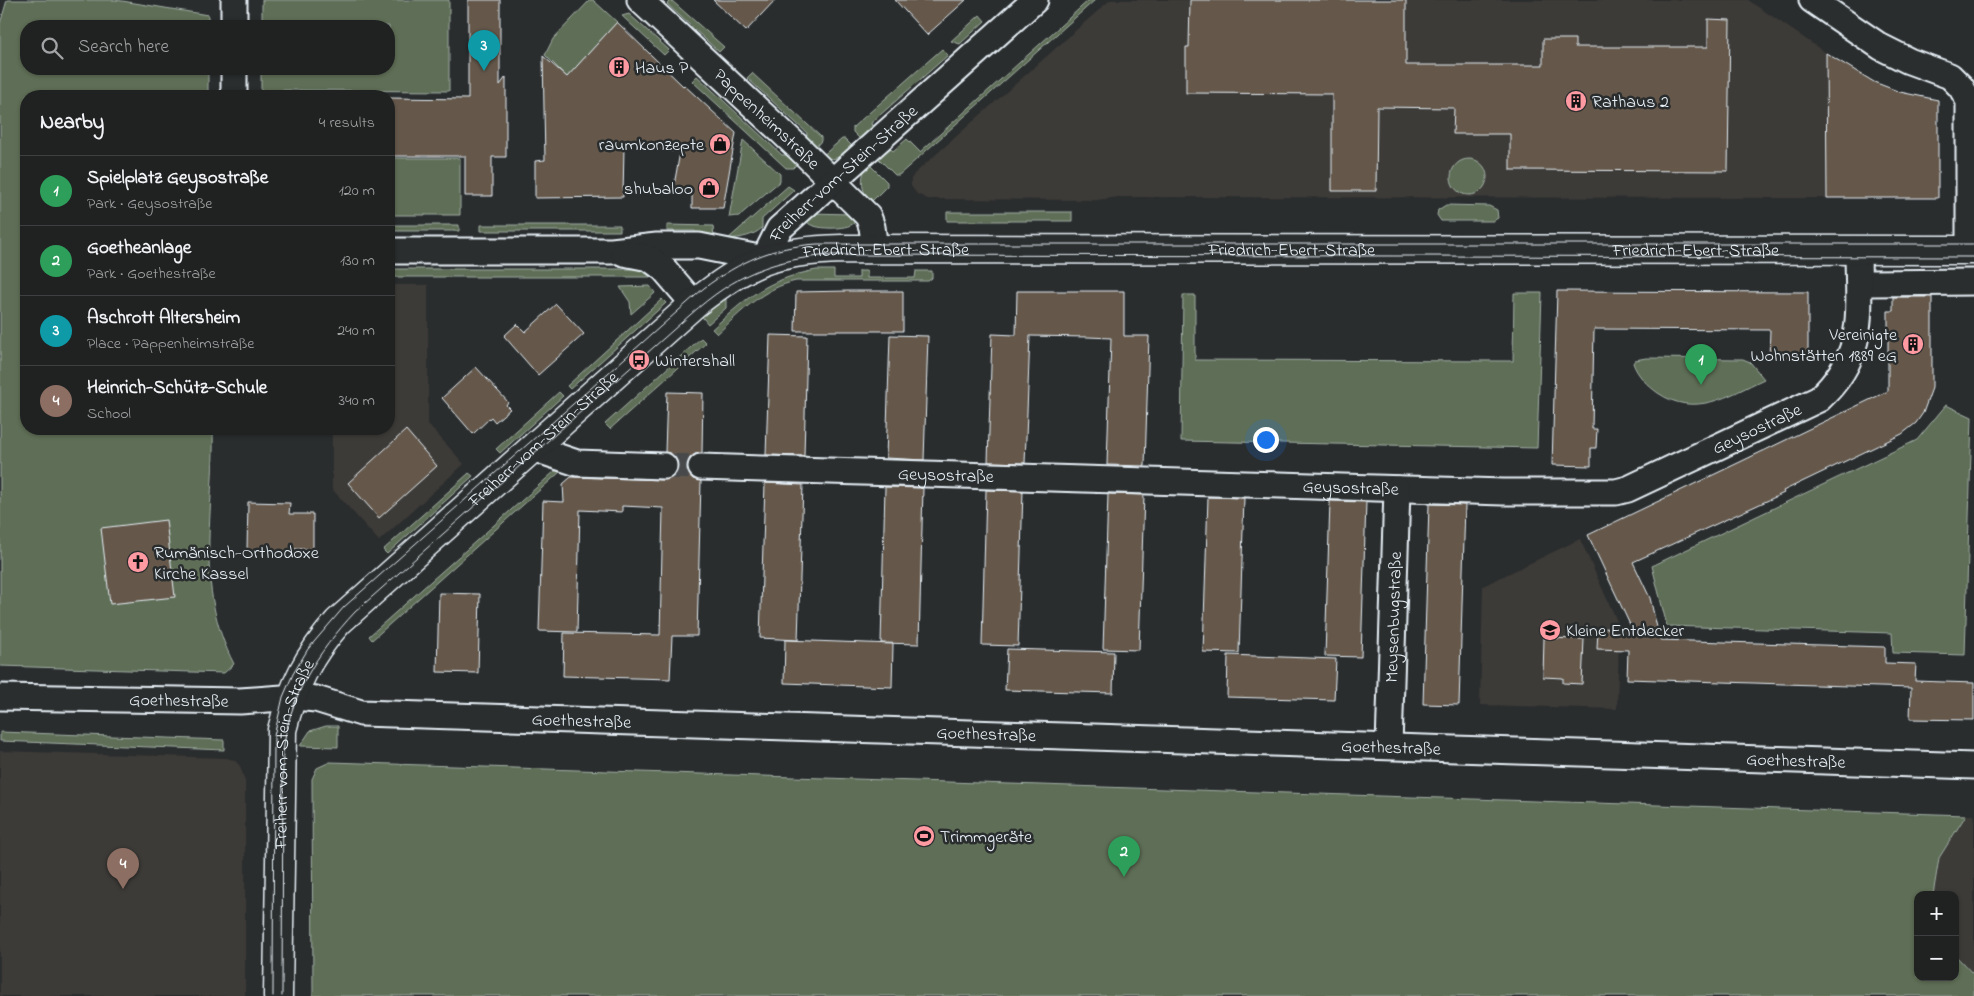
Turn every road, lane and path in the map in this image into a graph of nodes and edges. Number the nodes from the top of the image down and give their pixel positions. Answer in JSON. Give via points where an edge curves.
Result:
{"nodes":[{"id":1,"x":234,"y":0,"type":"edge"},
{"id":2,"x":640,"y":0,"type":"edge"},
{"id":3,"x":1035,"y":0,"type":"edge"},
{"id":4,"x":1812,"y":0,"type":"edge"},
{"id":5,"x":234,"y":20,"type":"edge"},
{"id":6,"x":234,"y":75,"type":"edge"},
{"id":7,"x":234,"y":90,"type":"edge"},
{"id":8,"x":833,"y":181,"type":"junction"},
{"id":9,"x":876,"y":249,"type":"junction"},
{"id":10,"x":395,"y":250,"type":"edge"},
{"id":11,"x":1858,"y":250,"type":"junction"},
{"id":12,"x":612,"y":251,"type":"junction"},
{"id":13,"x":764,"y":259,"type":"junction"},
{"id":14,"x":1964,"y":265,"type":"edge"},
{"id":15,"x":1871,"y":283,"type":"dead end"},
{"id":16,"x":688,"y":296,"type":"junction"},
{"id":17,"x":532,"y":448,"type":"junction"},
{"id":18,"x":664,"y":466,"type":"tunnel mouth"},
{"id":19,"x":701,"y":467,"type":"tunnel mouth"},
{"id":20,"x":1397,"y":488,"type":"junction"},
{"id":21,"x":0,"y":697,"type":"edge"},
{"id":22,"x":290,"y":697,"type":"junction"},
{"id":23,"x":1389,"y":746,"type":"junction"},
{"id":24,"x":1974,"y":766,"type":"edge"},
{"id":25,"x":278,"y":996,"type":"edge"}],
"edges":[{"from":1,"to":5,"type":"street"},
{"from":2,"to":8,"type":"street","name":"Pappenheimstraße"},
{"from":3,"to":8,"type":"street","name":"Freiherr-vom-Stein-Straße"},
{"from":4,"to":14,"type":"street","via":[[1881,47],[1950,76],[1961,87],[1969,101]]},
{"from":6,"to":7,"type":"street"},
{"from":8,"to":9,"type":"street","name":"Pappenheimstraße","via":[[868,216]]},
{"from":8,"to":13,"type":"street","name":"Freiherr-vom-Stein-Straße","via":[[779,229]]},
{"from":9,"to":11,"type":"street","name":"Friedrich-Ebert-Straße"},
{"from":9,"to":13,"type":"street","name":"Friedrich-Ebert-Straße","via":[[803,250]]},
{"from":10,"to":12,"type":"street","name":"Friedrich-Ebert-Straße"},
{"from":11,"to":14,"type":"street","name":"Friedrich-Ebert-Straße"},
{"from":11,"to":20,"type":"street","name":"Geysostraße","via":[[1856,342],[1851,358],[1836,383],[1819,399],[1616,492]]},
{"from":12,"to":13,"type":"street","name":"Friedrich-Ebert-Straße","via":[[699,246]]},
{"from":12,"to":16,"type":"street","name":"Friedrich-Ebert-Straße","via":[[649,258],[664,269]]},
{"from":13,"to":16,"type":"street","name":"Freiherr-vom-Stein-Straße"},
{"from":14,"to":15,"type":"street"},
{"from":16,"to":17,"type":"street","name":"Freiherr-vom-Stein-Straße"},
{"from":17,"to":18,"type":"street","via":[[577,463]]},
{"from":17,"to":22,"type":"street","name":"Freiherr-vom-Stein-Straße","via":[[338,622],[312,655]]},
{"from":19,"to":20,"type":"street","name":"Geysostraße"},
{"from":20,"to":23,"type":"street","name":"Meysenbugstraße"},
{"from":21,"to":22,"type":"street","name":"Goethestraße","via":[[240,701]]},
{"from":22,"to":23,"type":"street","name":"Goethestraße","via":[[316,699],[361,713]]},
{"from":22,"to":25,"type":"street","name":"Freiherr-vom-Stein-Straße","via":[[280,754]]},
{"from":23,"to":24,"type":"street","name":"Goethestraße"}]}
